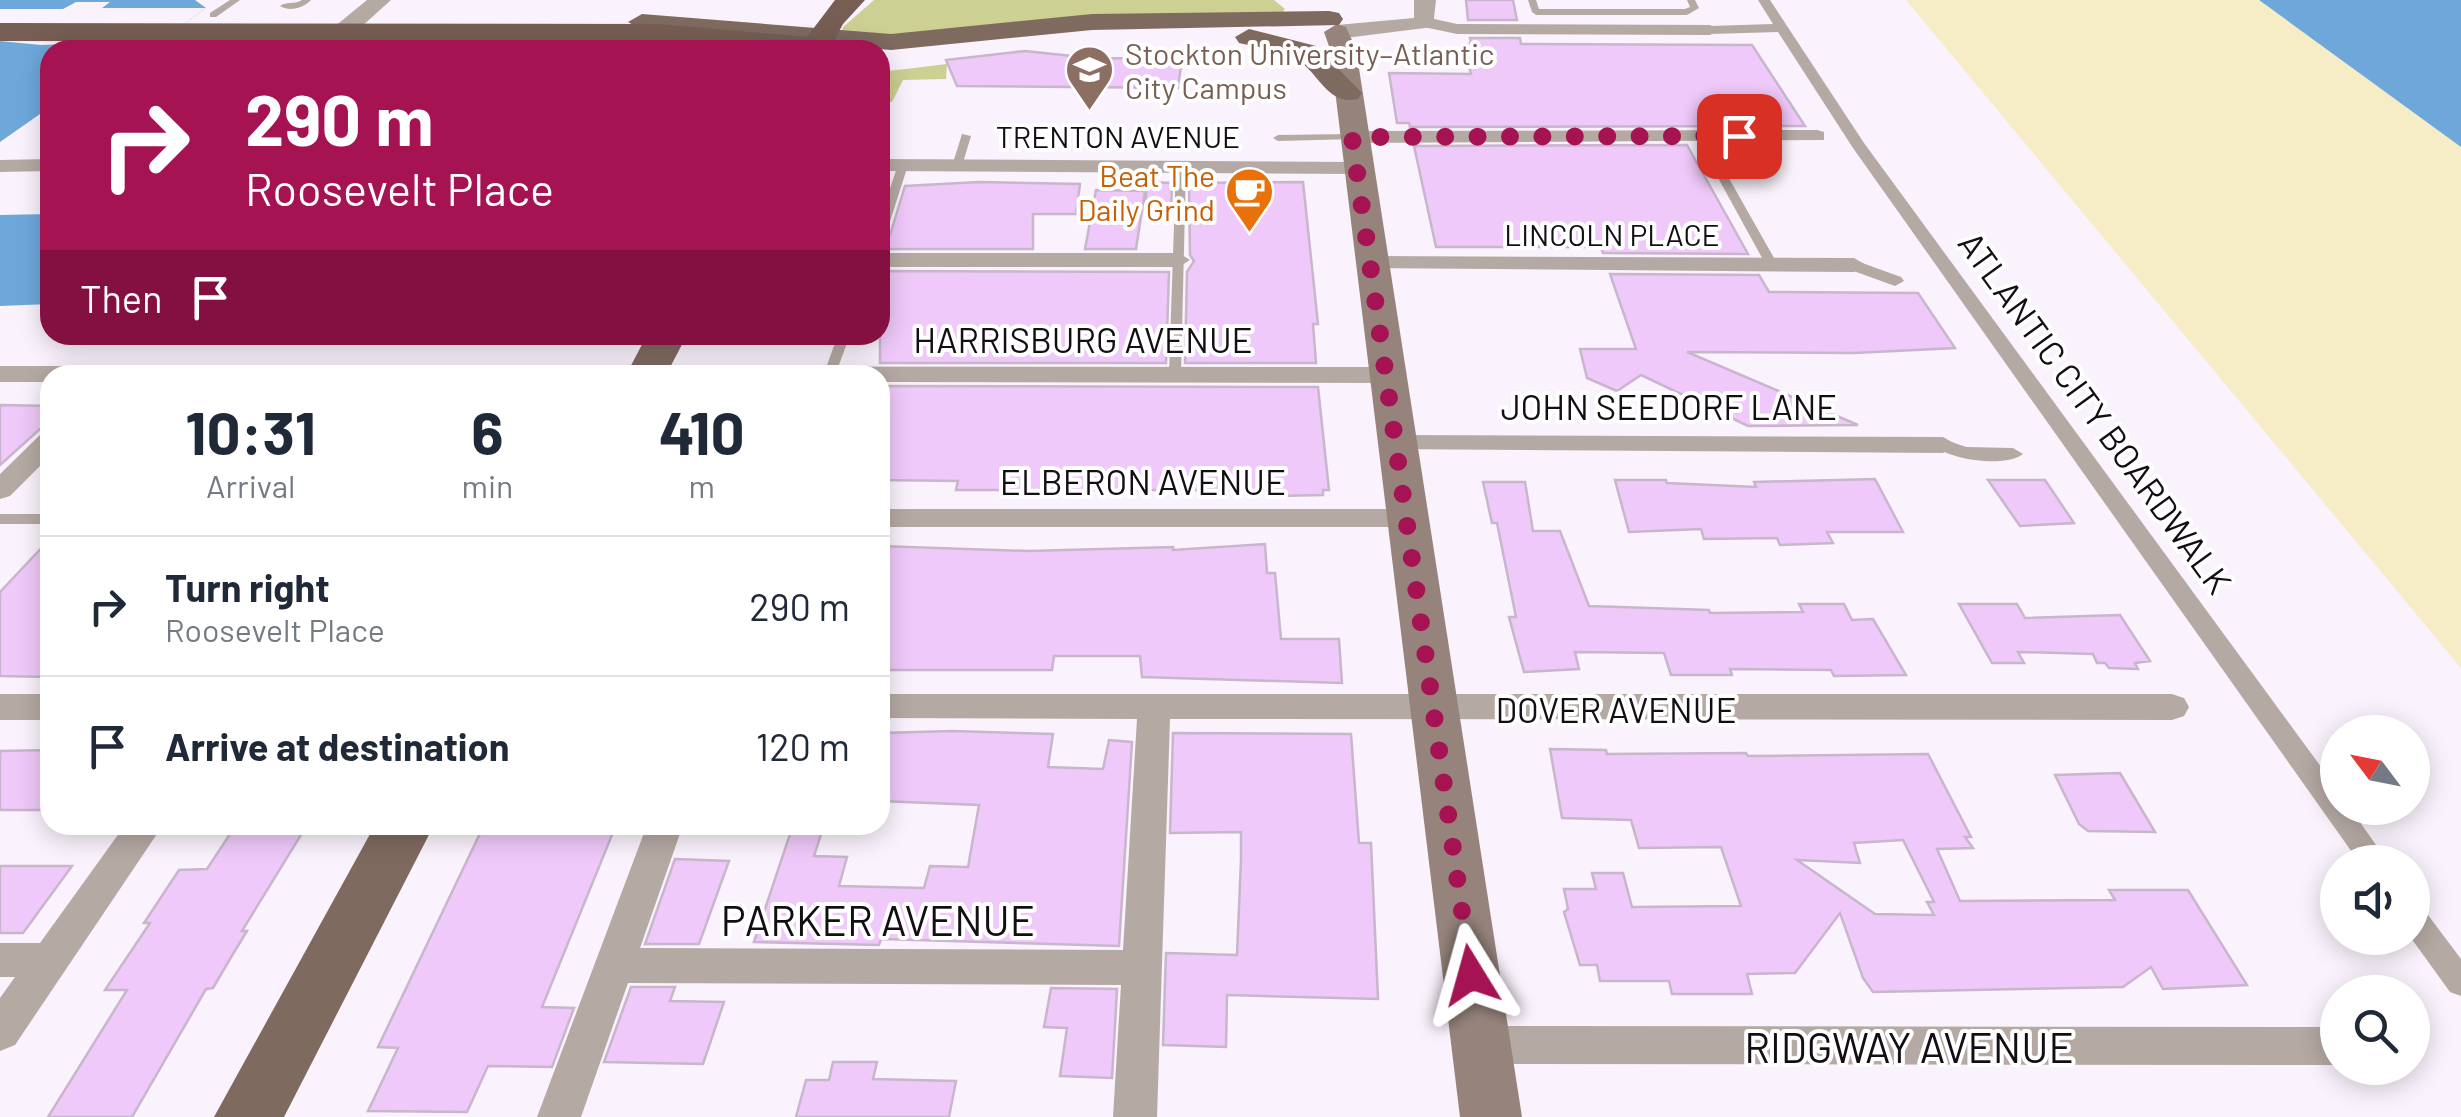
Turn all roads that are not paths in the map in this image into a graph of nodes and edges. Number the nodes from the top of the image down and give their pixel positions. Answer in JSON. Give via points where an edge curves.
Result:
{"nodes":[{"id":1,"x":307,"y":0,"type":"edge"},
{"id":2,"x":838,"y":0,"type":"edge"},
{"id":3,"x":851,"y":0,"type":"edge"},
{"id":4,"x":1532,"y":0,"type":"edge"},
{"id":5,"x":1691,"y":0,"type":"edge"},
{"id":6,"x":1764,"y":0,"type":"edge"},
{"id":7,"x":250,"y":6,"type":"dead end"},
{"id":8,"x":284,"y":6,"type":"dead end"},
{"id":9,"x":1425,"y":8,"type":"edge"},
{"id":10,"x":0,"y":16,"type":"edge"},
{"id":11,"x":212,"y":17,"type":"edge"},
{"id":12,"x":1325,"y":17,"type":"edge"},
{"id":13,"x":1589,"y":21,"type":"junction"},
{"id":14,"x":642,"y":22,"type":"junction"},
{"id":15,"x":351,"y":24,"type":"edge"},
{"id":16,"x":1782,"y":28,"type":"junction"},
{"id":17,"x":1710,"y":30,"type":"joint"},
{"id":18,"x":0,"y":32,"type":"edge"},
{"id":19,"x":1210,"y":32,"type":"junction"},
{"id":20,"x":454,"y":40,"type":"edge"},
{"id":21,"x":779,"y":40,"type":"edge"},
{"id":22,"x":820,"y":40,"type":"edge"},
{"id":23,"x":890,"y":42,"type":"edge"},
{"id":24,"x":890,"y":50,"type":"edge"},
{"id":25,"x":1347,"y":94,"type":"junction"},
{"id":26,"x":966,"y":136,"type":"dead end"},
{"id":27,"x":1700,"y":136,"type":"junction"},
{"id":28,"x":1817,"y":136,"type":"dead end"},
{"id":29,"x":1278,"y":138,"type":"dead end"},
{"id":30,"x":1354,"y":152,"type":"junction"},
{"id":31,"x":40,"y":164,"type":"edge"},
{"id":32,"x":903,"y":165,"type":"junction"},
{"id":33,"x":0,"y":166,"type":"edge"},
{"id":34,"x":890,"y":166,"type":"edge"},
{"id":35,"x":957,"y":166,"type":"junction"},
{"id":36,"x":1181,"y":166,"type":"junction"},
{"id":37,"x":890,"y":204,"type":"edge"},
{"id":38,"x":890,"y":260,"type":"edge"},
{"id":39,"x":1179,"y":260,"type":"junction"},
{"id":40,"x":1370,"y":263,"type":"junction"},
{"id":41,"x":1772,"y":265,"type":"junction"},
{"id":42,"x":1854,"y":265,"type":"joint"},
{"id":43,"x":1895,"y":282,"type":"dead end"},
{"id":44,"x":1175,"y":373,"type":"junction"},
{"id":45,"x":0,"y":374,"type":"edge"},
{"id":46,"x":40,"y":374,"type":"edge"},
{"id":47,"x":890,"y":374,"type":"edge"},
{"id":48,"x":1386,"y":375,"type":"junction"},
{"id":49,"x":1395,"y":443,"type":"junction"},
{"id":50,"x":1943,"y":445,"type":"joint"},
{"id":51,"x":40,"y":451,"type":"edge"},
{"id":52,"x":2013,"y":454,"type":"dead end"},
{"id":53,"x":0,"y":490,"type":"edge"},
{"id":54,"x":890,"y":518,"type":"edge"},
{"id":55,"x":1406,"y":518,"type":"junction"},
{"id":56,"x":0,"y":519,"type":"edge"},
{"id":57,"x":40,"y":519,"type":"edge"},
{"id":58,"x":890,"y":706,"type":"edge"},
{"id":59,"x":0,"y":707,"type":"edge"},
{"id":60,"x":40,"y":707,"type":"edge"},
{"id":61,"x":1154,"y":707,"type":"junction"},
{"id":62,"x":2172,"y":707,"type":"dead end"},
{"id":63,"x":1433,"y":709,"type":"junction"},
{"id":64,"x":137,"y":835,"type":"edge"},
{"id":65,"x":400,"y":835,"type":"edge"},
{"id":66,"x":661,"y":835,"type":"edge"},
{"id":67,"x":2362,"y":845,"type":"edge"},
{"id":68,"x":2430,"y":941,"type":"edge"},
{"id":69,"x":0,"y":960,"type":"edge"},
{"id":70,"x":50,"y":960,"type":"junction"},
{"id":71,"x":615,"y":965,"type":"junction"},
{"id":72,"x":1142,"y":968,"type":"junction"},
{"id":73,"x":2461,"y":984,"type":"edge"},
{"id":74,"x":0,"y":1032,"type":"edge"},
{"id":75,"x":1481,"y":1046,"type":"junction"},
{"id":76,"x":2320,"y":1046,"type":"edge"},
{"id":77,"x":248,"y":1117,"type":"edge"},
{"id":78,"x":558,"y":1117,"type":"edge"},
{"id":79,"x":1135,"y":1117,"type":"edge"},
{"id":80,"x":1491,"y":1117,"type":"edge"}],
"edges":[{"from":1,"to":8,"type":"lane"},
{"from":2,"to":14,"type":"highway","via":[[772,16]]},
{"from":3,"to":22,"type":"highway"},
{"from":4,"to":13,"type":"lane","via":[[1536,12]]},
{"from":5,"to":13,"type":"lane","via":[[1694,8],[1686,12]]},
{"from":6,"to":16,"type":"street","name":"ATLANTIC CITY BOARDWALK"},
{"from":7,"to":11,"type":"lane"},
{"from":9,"to":12,"type":"street","via":[[1397,29]]},
{"from":9,"to":13,"type":"street","via":[[1457,29]]},
{"from":10,"to":11,"type":"highway"},
{"from":11,"to":15,"type":"highway"},
{"from":11,"to":18,"type":"highway"},
{"from":12,"to":19,"type":"main road"},
{"from":12,"to":23,"type":"main road","via":[[1092,22]]},
{"from":12,"to":25,"type":"main road"},
{"from":13,"to":17,"type":"street"},
{"from":14,"to":15,"type":"highway"},
{"from":14,"to":21,"type":"main road"},
{"from":15,"to":20,"type":"highway"},
{"from":16,"to":17,"type":"street"},
{"from":16,"to":67,"type":"street","name":"ATLANTIC CITY BOARDWALK","via":[[1870,161]]},
{"from":19,"to":24,"type":"main road","via":[[1066,33]]},
{"from":19,"to":25,"type":"main road","via":[[1305,49]]},
{"from":25,"to":30,"type":"main road"},
{"from":26,"to":35,"type":"lane"},
{"from":27,"to":28,"type":"street","name":"TRENTON AVENUE"},
{"from":27,"to":30,"type":"street","name":"TRENTON AVENUE"},
{"from":27,"to":41,"type":"lane"},
{"from":29,"to":30,"type":"lane"},
{"from":30,"to":36,"type":"street","name":"TRENTON AVENUE"},
{"from":30,"to":40,"type":"main road"},
{"from":31,"to":33,"type":"street"},
{"from":32,"to":34,"type":"street","name":"TRENTON AVENUE"},
{"from":32,"to":35,"type":"street","name":"TRENTON AVENUE"},
{"from":32,"to":37,"type":"lane"},
{"from":35,"to":36,"type":"street","name":"TRENTON AVENUE"},
{"from":36,"to":39,"type":"lane"},
{"from":38,"to":39,"type":"street"},
{"from":39,"to":44,"type":"lane"},
{"from":40,"to":41,"type":"street","name":"LINCOLN PLACE"},
{"from":40,"to":48,"type":"main road"},
{"from":41,"to":42,"type":"street","name":"LINCOLN PLACE"},
{"from":42,"to":43,"type":"street"},
{"from":44,"to":47,"type":"street","name":"HARRISBURG AVENUE"},
{"from":44,"to":48,"type":"street","name":"HARRISBURG AVENUE"},
{"from":45,"to":46,"type":"street","name":"HARRISBURG AVENUE"},
{"from":48,"to":49,"type":"main road"},
{"from":49,"to":50,"type":"street","name":"JOHN SEEDORF LANE"},
{"from":49,"to":55,"type":"main road"},
{"from":50,"to":52,"type":"street","via":[[1962,453]]},
{"from":51,"to":53,"type":"street"},
{"from":54,"to":55,"type":"street","name":"ELBERON AVENUE"},
{"from":55,"to":63,"type":"main road"},
{"from":56,"to":57,"type":"lane"},
{"from":58,"to":61,"type":"street","name":"DOVER AVENUE"},
{"from":59,"to":60,"type":"street"},
{"from":61,"to":63,"type":"street","name":"DOVER AVENUE"},
{"from":61,"to":72,"type":"street"},
{"from":62,"to":63,"type":"street","name":"DOVER AVENUE"},
{"from":63,"to":75,"type":"main road"},
{"from":64,"to":70,"type":"street"},
{"from":65,"to":77,"type":"main road"},
{"from":66,"to":71,"type":"street"},
{"from":68,"to":73,"type":"street"},
{"from":69,"to":70,"type":"street"},
{"from":70,"to":74,"type":"street"},
{"from":71,"to":72,"type":"street","name":"PARKER AVENUE"},
{"from":71,"to":78,"type":"street"},
{"from":72,"to":79,"type":"street"},
{"from":75,"to":76,"type":"street","name":"RIDGWAY AVENUE"},
{"from":75,"to":80,"type":"main road"}]}
